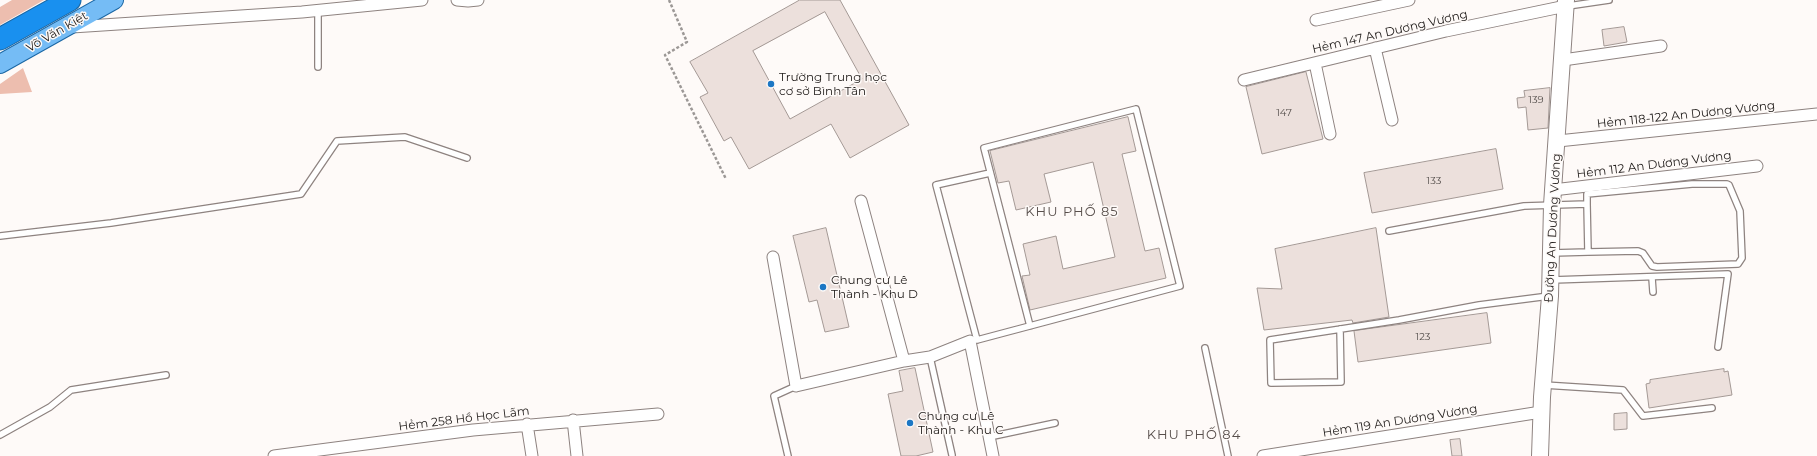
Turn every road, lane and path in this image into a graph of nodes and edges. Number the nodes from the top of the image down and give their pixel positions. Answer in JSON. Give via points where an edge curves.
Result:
{"nodes":[{"id":1,"x":70,"y":0,"type":"edge"},
{"id":2,"x":114,"y":0,"type":"edge"},
{"id":3,"x":422,"y":0,"type":"edge"},
{"id":4,"x":457,"y":0,"type":"edge"},
{"id":5,"x":478,"y":0,"type":"edge"},
{"id":6,"x":669,"y":0,"type":"edge"},
{"id":7,"x":1409,"y":0,"type":"edge"},
{"id":8,"x":1609,"y":0,"type":"edge"},
{"id":9,"x":1566,"y":3,"type":"edge"},
{"id":10,"x":318,"y":11,"type":"junction"},
{"id":11,"x":1316,"y":20,"type":"dead end"},
{"id":12,"x":65,"y":27,"type":"junction"},
{"id":13,"x":0,"y":39,"type":"edge"},
{"id":14,"x":1661,"y":46,"type":"dead end"},
{"id":15,"x":1375,"y":48,"type":"junction"},
{"id":16,"x":1563,"y":60,"type":"junction"},
{"id":17,"x":1315,"y":63,"type":"junction"},
{"id":18,"x":0,"y":64,"type":"edge"},
{"id":19,"x":318,"y":67,"type":"dead end"},
{"id":20,"x":1244,"y":80,"type":"dead end"},
{"id":21,"x":1817,"y":114,"type":"edge"},
{"id":22,"x":1392,"y":120,"type":"dead end"},
{"id":23,"x":1330,"y":134,"type":"dead end"},
{"id":24,"x":1558,"y":141,"type":"junction"},
{"id":25,"x":467,"y":158,"type":"dead end"},
{"id":26,"x":1757,"y":166,"type":"dead end"},
{"id":27,"x":990,"y":173,"type":"junction"},
{"id":28,"x":726,"y":179,"type":"dead end"},
{"id":29,"x":1553,"y":198,"type":"junction"},
{"id":30,"x":861,"y":201,"type":"dead end"},
{"id":31,"x":1587,"y":204,"type":"junction"},
{"id":32,"x":1389,"y":231,"type":"dead end"},
{"id":33,"x":0,"y":236,"type":"edge"},
{"id":34,"x":1588,"y":252,"type":"junction"},
{"id":35,"x":1550,"y":253,"type":"junction"},
{"id":36,"x":773,"y":257,"type":"dead end"},
{"id":37,"x":1652,"y":278,"type":"junction"},
{"id":38,"x":1550,"y":288,"type":"junction"},
{"id":39,"x":1653,"y":292,"type":"dead end"},
{"id":40,"x":1030,"y":326,"type":"junction"},
{"id":41,"x":1340,"y":329,"type":"junction"},
{"id":42,"x":974,"y":340,"type":"junction"},
{"id":43,"x":1718,"y":347,"type":"dead end"},
{"id":44,"x":1205,"y":348,"type":"dead end"},
{"id":45,"x":930,"y":357,"type":"junction"},
{"id":46,"x":904,"y":361,"type":"junction"},
{"id":47,"x":166,"y":375,"type":"dead end"},
{"id":48,"x":1544,"y":385,"type":"junction"},
{"id":49,"x":796,"y":386,"type":"junction"},
{"id":50,"x":1712,"y":408,"type":"dead end"},
{"id":51,"x":1541,"y":412,"type":"junction"},
{"id":52,"x":658,"y":414,"type":"dead end"},
{"id":53,"x":573,"y":420,"type":"junction"},
{"id":54,"x":1055,"y":423,"type":"dead end"},
{"id":55,"x":527,"y":424,"type":"junction"},
{"id":56,"x":0,"y":435,"type":"edge"},
{"id":57,"x":989,"y":437,"type":"junction"},
{"id":58,"x":952,"y":455,"type":"dead end"},
{"id":59,"x":274,"y":456,"type":"edge"},
{"id":60,"x":532,"y":456,"type":"edge"},
{"id":61,"x":577,"y":456,"type":"edge"},
{"id":62,"x":788,"y":456,"type":"edge"},
{"id":63,"x":993,"y":456,"type":"edge"},
{"id":64,"x":1228,"y":456,"type":"edge"},
{"id":65,"x":1263,"y":456,"type":"edge"},
{"id":66,"x":1540,"y":456,"type":"edge"}],
"edges":[{"from":1,"to":13,"type":"highway","name":"Võ Văn Kiệt"},
{"from":2,"to":12,"type":"main road","name":"Võ Văn Kiệt"},
{"from":3,"to":10,"type":"street"},
{"from":4,"to":5,"type":"street"},
{"from":6,"to":28,"type":"path","via":[[687,42],[665,56]]},
{"from":7,"to":11,"type":"street"},
{"from":8,"to":9,"type":"lane"},
{"from":9,"to":15,"type":"street","name":"Hẻm 147 An Dương Vương"},
{"from":9,"to":16,"type":"main road","name":"Đường An Dương Vương"},
{"from":10,"to":12,"type":"street"},
{"from":10,"to":19,"type":"lane"},
{"from":12,"to":18,"type":"main road","name":"Võ Văn Kiệt"},
{"from":14,"to":16,"type":"street"},
{"from":15,"to":17,"type":"street","name":"Hẻm 147 An Dương Vương"},
{"from":15,"to":22,"type":"street"},
{"from":16,"to":24,"type":"main road","name":"Đường An Dương Vương"},
{"from":17,"to":20,"type":"street","name":"Hẻm 147 An Dương Vương"},
{"from":17,"to":23,"type":"street"},
{"from":21,"to":24,"type":"street","name":"Hẻm 118-122 An Dương Vương"},
{"from":24,"to":29,"type":"main road","name":"Đường An Dương Vương"},
{"from":25,"to":33,"type":"lane","via":[[404,137],[337,142],[301,194],[111,223]]},
{"from":26,"to":29,"type":"street","name":"Hẻm 112 An Dương Vương"},
{"from":27,"to":40,"type":"lane"},
{"from":27,"to":40,"type":"lane","via":[[984,148],[1136,109],[1180,286]]},
{"from":27,"to":42,"type":"lane","via":[[936,185]]},
{"from":29,"to":31,"type":"lane"},
{"from":29,"to":32,"type":"lane","via":[[1524,206]]},
{"from":29,"to":35,"type":"main road","name":"Đường An Dương Vương"},
{"from":30,"to":46,"type":"street"},
{"from":31,"to":34,"type":"lane"},
{"from":31,"to":34,"type":"lane","via":[[1587,194],[1724,183],[1729,185],[1740,212],[1742,258],[1741,262],[1733,265],[1652,266],[1644,253],[1638,251]]},
{"from":34,"to":35,"type":"lane"},
{"from":35,"to":38,"type":"main road","name":"Đường An Dương Vương"},
{"from":36,"to":49,"type":"street"},
{"from":37,"to":38,"type":"lane"},
{"from":37,"to":39,"type":"lane"},
{"from":37,"to":43,"type":"lane","via":[[1728,274]]},
{"from":38,"to":41,"type":"lane","via":[[1479,305]]},
{"from":38,"to":48,"type":"main road","name":"Đường An Dương Vương"},
{"from":40,"to":42,"type":"lane"},
{"from":41,"to":41,"type":"lane","via":[[1341,382],[1271,383],[1270,340]]},
{"from":42,"to":45,"type":"street"},
{"from":42,"to":57,"type":"street"},
{"from":44,"to":64,"type":"lane"},
{"from":45,"to":46,"type":"street"},
{"from":45,"to":58,"type":"lane"},
{"from":46,"to":49,"type":"street"},
{"from":47,"to":56,"type":"lane","via":[[71,390],[50,407]]},
{"from":48,"to":50,"type":"lane","via":[[1623,390],[1643,416]]},
{"from":48,"to":51,"type":"main road","name":"Đường An Dương Vương"},
{"from":49,"to":62,"type":"lane","via":[[774,396]]},
{"from":51,"to":65,"type":"street","name":"Hẻm 119 An Dương Vương"},
{"from":51,"to":66,"type":"main road","name":"Đường An Dương Vương"},
{"from":52,"to":53,"type":"street","name":"Hẻm 258 Hồ Học Lãm"},
{"from":53,"to":55,"type":"street","name":"Hẻm 258 Hồ Học Lãm"},
{"from":53,"to":61,"type":"street"},
{"from":54,"to":57,"type":"lane"},
{"from":55,"to":59,"type":"street","name":"Hẻm 258 Hồ Học Lãm"},
{"from":55,"to":60,"type":"street"},
{"from":57,"to":63,"type":"street"}]}
